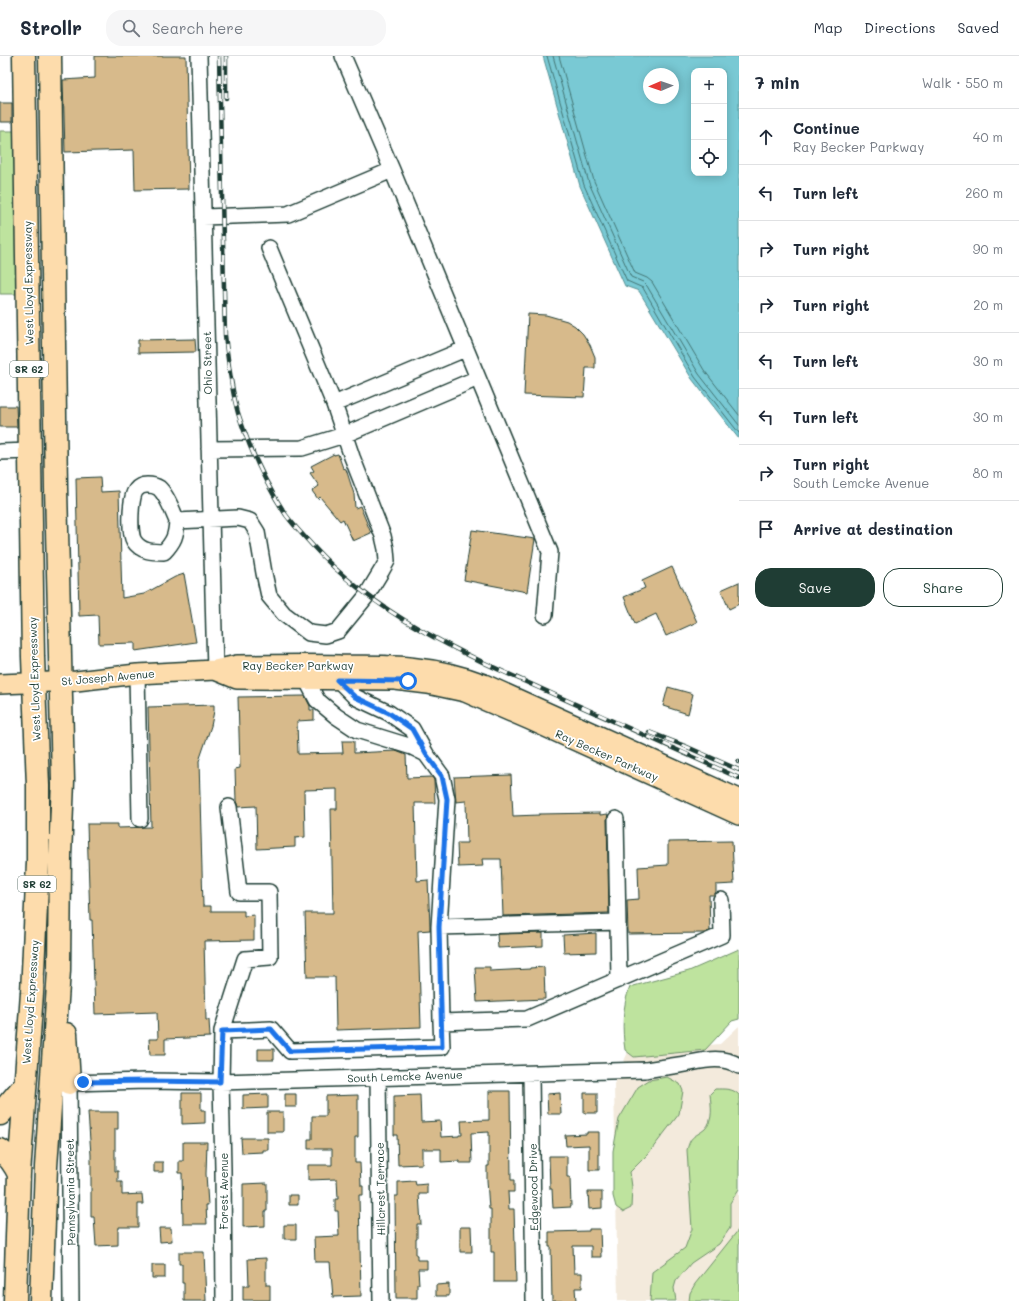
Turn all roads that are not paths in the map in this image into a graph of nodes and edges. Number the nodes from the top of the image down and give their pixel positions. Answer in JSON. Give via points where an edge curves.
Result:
{"nodes":[{"id":1,"x":24,"y":56,"type":"edge"},
{"id":2,"x":50,"y":56,"type":"edge"},
{"id":3,"x":199,"y":56,"type":"edge"},
{"id":4,"x":343,"y":56,"type":"edge"},
{"id":5,"x":392,"y":170,"type":"junction"},
{"id":6,"x":203,"y":217,"type":"junction"},
{"id":7,"x":269,"y":248,"type":"dead end"},
{"id":8,"x":465,"y":349,"type":"junction"},
{"id":9,"x":478,"y":378,"type":"junction"},
{"id":10,"x":334,"y":404,"type":"junction"},
{"id":11,"x":344,"y":435,"type":"junction"},
{"id":12,"x":209,"y":449,"type":"junction"},
{"id":13,"x":31,"y":451,"type":"junction"},
{"id":14,"x":0,"y":452,"type":"edge"},
{"id":15,"x":210,"y":519,"type":"junction"},
{"id":16,"x":177,"y":521,"type":"dead end"},
{"id":17,"x":545,"y":615,"type":"dead end"},
{"id":18,"x":215,"y":670,"type":"junction"},
{"id":19,"x":138,"y":674,"type":"junction"},
{"id":20,"x":306,"y":679,"type":"junction"},
{"id":21,"x":337,"y":680,"type":"junction"},
{"id":22,"x":60,"y":682,"type":"junction"},
{"id":23,"x":34,"y":683,"type":"junction"},
{"id":24,"x":0,"y":684,"type":"edge"},
{"id":25,"x":426,"y":754,"type":"junction"},
{"id":26,"x":739,"y":799,"type":"edge"},
{"id":27,"x":229,"y":807,"type":"dead end"},
{"id":28,"x":739,"y":815,"type":"edge"},
{"id":29,"x":140,"y":819,"type":"dead end"},
{"id":30,"x":616,"y":819,"type":"dead end"},
{"id":31,"x":721,"y":900,"type":"dead end"},
{"id":32,"x":618,"y":922,"type":"junction"},
{"id":33,"x":439,"y":927,"type":"junction"},
{"id":34,"x":59,"y":970,"type":"junction"},
{"id":35,"x":619,"y":980,"type":"junction"},
{"id":36,"x":442,"y":1022,"type":"junction"},
{"id":37,"x":222,"y":1031,"type":"junction"},
{"id":38,"x":739,"y":1066,"type":"edge"},
{"id":39,"x":531,"y":1074,"type":"junction"},
{"id":40,"x":378,"y":1077,"type":"junction"},
{"id":41,"x":220,"y":1082,"type":"junction"},
{"id":42,"x":69,"y":1083,"type":"junction"},
{"id":43,"x":24,"y":1086,"type":"junction"},
{"id":44,"x":0,"y":1114,"type":"edge"},
{"id":45,"x":0,"y":1150,"type":"edge"},
{"id":46,"x":19,"y":1174,"type":"junction"},
{"id":47,"x":15,"y":1301,"type":"edge"},
{"id":48,"x":41,"y":1301,"type":"edge"},
{"id":49,"x":71,"y":1301,"type":"edge"},
{"id":50,"x":224,"y":1301,"type":"edge"},
{"id":51,"x":381,"y":1301,"type":"edge"},
{"id":52,"x":534,"y":1301,"type":"edge"}],
"edges":[{"from":1,"to":13,"type":"highway","name":"West Lloyd Expressway","number":"SR 62"},
{"from":2,"to":22,"type":"highway","number":"SR 62"},
{"from":3,"to":6,"type":"street","name":"Ohio Street"},
{"from":4,"to":5,"type":"street"},
{"from":5,"to":6,"type":"street","via":[[288,214]]},
{"from":5,"to":8,"type":"street"},
{"from":6,"to":12,"type":"street","name":"Ohio Street"},
{"from":7,"to":10,"type":"street"},
{"from":8,"to":9,"type":"street"},
{"from":8,"to":10,"type":"street"},
{"from":9,"to":11,"type":"street"},
{"from":9,"to":17,"type":"street","via":[[550,552]]},
{"from":10,"to":11,"type":"street"},
{"from":11,"to":12,"type":"street","via":[[302,448]]},
{"from":11,"to":15,"type":"street","via":[[383,536],[386,561],[364,598],[338,631],[326,635],[309,633],[284,614],[269,596],[257,532],[250,521],[238,518]]},
{"from":12,"to":15,"type":"street","name":"Ohio Street"},
{"from":13,"to":14,"type":"street"},
{"from":13,"to":23,"type":"highway","name":"West Lloyd Expressway","number":"SR 62"},
{"from":15,"to":16,"type":"street"},
{"from":15,"to":18,"type":"street","name":"Ohio Street"},
{"from":18,"to":19,"type":"main road","name":"St Joseph Avenue"},
{"from":18,"to":20,"type":"main road","name":"Ray Becker Parkway","via":[[237,679]]},
{"from":18,"to":26,"type":"main road","name":"Ray Becker Parkway","via":[[237,664],[396,665],[431,669],[469,678]]},
{"from":19,"to":22,"type":"main road","name":"St Joseph Avenue"},
{"from":19,"to":29,"type":"street"},
{"from":20,"to":21,"type":"main road","name":"Ray Becker Parkway"},
{"from":20,"to":25,"type":"street","via":[[317,700],[357,730],[412,747]]},
{"from":21,"to":25,"type":"street","via":[[355,697],[389,713],[412,729]]},
{"from":21,"to":28,"type":"main road","name":"Ray Becker Parkway","via":[[408,681],[465,692]]},
{"from":22,"to":23,"type":"main road","name":"St Joseph Avenue"},
{"from":22,"to":34,"type":"highway","number":"SR 62","via":[[63,780]]},
{"from":23,"to":24,"type":"main road","name":"St Joseph Avenue"},
{"from":23,"to":43,"type":"highway","name":"West Lloyd Expressway","number":"SR 62","via":[[38,862],[32,993]]},
{"from":25,"to":33,"type":"street","via":[[442,776],[447,799]]},
{"from":27,"to":37,"type":"street","name":"Forest Avenue","via":[[239,892],[269,892],[270,957],[246,959]]},
{"from":30,"to":32,"type":"street"},
{"from":31,"to":35,"type":"street","via":[[722,935]]},
{"from":32,"to":33,"type":"street"},
{"from":32,"to":35,"type":"street"},
{"from":33,"to":36,"type":"street"},
{"from":34,"to":42,"type":"highway"},
{"from":34,"to":48,"type":"highway","number":"SR 62","via":[[46,1167]]},
{"from":35,"to":36,"type":"street","via":[[527,1019]]},
{"from":36,"to":37,"type":"street","via":[[442,1047],[290,1051],[271,1029]]},
{"from":37,"to":41,"type":"street","name":"Forest Avenue"},
{"from":38,"to":39,"type":"street","name":"South Lemcke Avenue","via":[[712,1059],[644,1070]]},
{"from":39,"to":40,"type":"street","name":"South Lemcke Avenue"},
{"from":39,"to":52,"type":"street","name":"Edgewood Drive"},
{"from":40,"to":41,"type":"street","name":"South Lemcke Avenue"},
{"from":40,"to":51,"type":"street","name":"Hillcrest Terrace"},
{"from":41,"to":42,"type":"street","name":"South Lemcke Avenue"},
{"from":41,"to":50,"type":"street","name":"Forest Avenue"},
{"from":42,"to":49,"type":"street","name":"Pennsylvania Street"},
{"from":43,"to":44,"type":"highway"},
{"from":43,"to":46,"type":"highway","name":"West Lloyd Expressway","number":"SR 62"},
{"from":45,"to":46,"type":"highway","via":[[9,1157]]},
{"from":46,"to":47,"type":"highway","name":"West Lloyd Expressway","number":"SR 62"}]}
